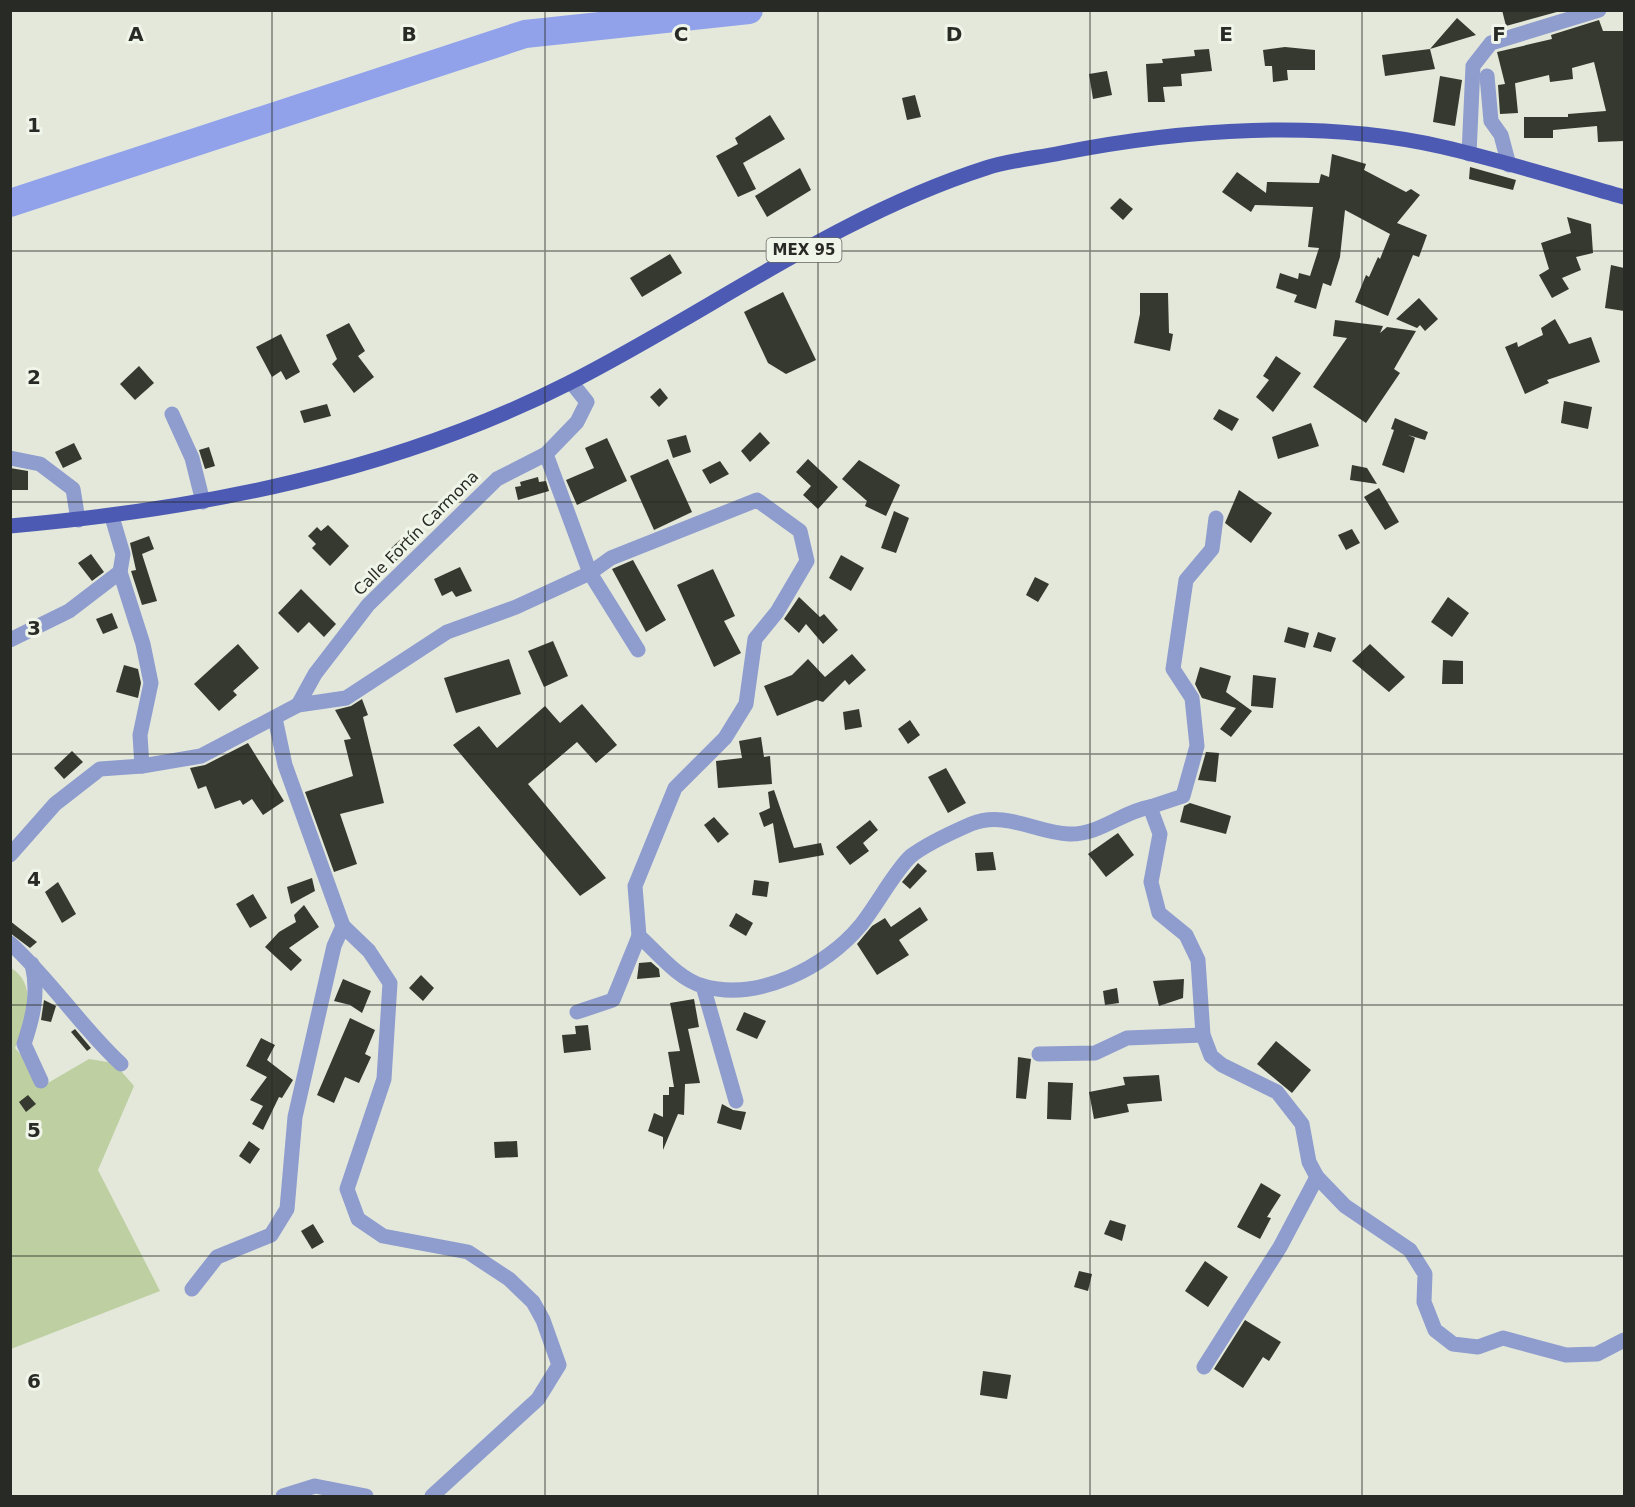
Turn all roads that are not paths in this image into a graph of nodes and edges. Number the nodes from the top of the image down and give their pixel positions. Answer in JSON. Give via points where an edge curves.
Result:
{"nodes":[{"id":1,"x":1599,"y":10,"type":"edge"},
{"id":2,"x":1487,"y":76,"type":"dead end"},
{"id":3,"x":1469,"y":154,"type":"junction"},
{"id":4,"x":1509,"y":165,"type":"junction"},
{"id":5,"x":1624,"y":197,"type":"edge"},
{"id":6,"x":571,"y":382,"type":"junction"},
{"id":7,"x":172,"y":414,"type":"dead end"},
{"id":8,"x":546,"y":454,"type":"junction"},
{"id":9,"x":10,"y":458,"type":"edge"},
{"id":10,"x":203,"y":502,"type":"junction"},
{"id":11,"x":112,"y":517,"type":"junction"},
{"id":12,"x":1216,"y":518,"type":"dead end"},
{"id":13,"x":78,"y":520,"type":"junction"},
{"id":14,"x":10,"y":526,"type":"edge"},
{"id":15,"x":120,"y":572,"type":"junction"},
{"id":16,"x":590,"y":573,"type":"junction"},
{"id":17,"x":10,"y":640,"type":"edge"},
{"id":18,"x":638,"y":650,"type":"dead end"},
{"id":19,"x":298,"y":705,"type":"junction"},
{"id":20,"x":275,"y":718,"type":"junction"},
{"id":21,"x":142,"y":766,"type":"junction"},
{"id":22,"x":1150,"y":807,"type":"junction"},
{"id":23,"x":10,"y":855,"type":"edge"},
{"id":24,"x":343,"y":926,"type":"junction"},
{"id":25,"x":639,"y":936,"type":"junction"},
{"id":26,"x":10,"y":943,"type":"edge"},
{"id":27,"x":32,"y":963,"type":"junction"},
{"id":28,"x":703,"y":986,"type":"junction"},
{"id":29,"x":577,"y":1012,"type":"dead end"},
{"id":30,"x":1203,"y":1035,"type":"junction"},
{"id":31,"x":1039,"y":1054,"type":"dead end"},
{"id":32,"x":121,"y":1064,"type":"dead end"},
{"id":33,"x":41,"y":1081,"type":"dead end"},
{"id":34,"x":736,"y":1101,"type":"dead end"},
{"id":35,"x":1317,"y":1177,"type":"junction"},
{"id":36,"x":192,"y":1289,"type":"dead end"},
{"id":37,"x":1624,"y":1340,"type":"edge"},
{"id":38,"x":1203,"y":1367,"type":"dead end"},
{"id":39,"x":283,"y":1497,"type":"edge"},
{"id":40,"x":366,"y":1497,"type":"edge"},
{"id":41,"x":432,"y":1497,"type":"edge"}],
"edges":[{"from":1,"to":3,"type":"street","via":[[1491,43],[1473,66]]},
{"from":2,"to":4,"type":"street","via":[[1491,121],[1502,135]]},
{"from":3,"to":4,"type":"main road","number":"MEX 95"},
{"from":3,"to":6,"type":"main road","number":"MEX 95","via":[[1371,136],[1288,131],[1161,136],[990,167],[854,222]]},
{"from":4,"to":5,"type":"main road","number":"MEX 95"},
{"from":6,"to":8,"type":"street","name":"Calle Fortín Carmona","via":[[587,402],[577,422]]},
{"from":6,"to":10,"type":"main road","number":"MEX 95","via":[[409,452]]},
{"from":7,"to":10,"type":"street","via":[[192,458]]},
{"from":8,"to":16,"type":"street"},
{"from":8,"to":19,"type":"street","name":"Calle Fortín Carmona","via":[[498,479],[416,556],[368,605],[315,674]]},
{"from":9,"to":13,"type":"street","via":[[40,464],[73,489]]},
{"from":10,"to":11,"type":"main road","number":"MEX 95"},
{"from":11,"to":13,"type":"main road","number":"MEX 95"},
{"from":11,"to":15,"type":"street","via":[[123,554]]},
{"from":12,"to":22,"type":"street","via":[[1212,549],[1186,580],[1173,669],[1192,698],[1197,746],[1183,796]]},
{"from":13,"to":14,"type":"main road","number":"MEX 95"},
{"from":15,"to":17,"type":"street","via":[[69,611]]},
{"from":15,"to":21,"type":"street","via":[[151,683],[140,735]]},
{"from":16,"to":18,"type":"street"},
{"from":16,"to":19,"type":"street","via":[[516,607],[447,632],[346,698]]},
{"from":16,"to":25,"type":"street","via":[[611,558],[757,500],[800,531],[807,561],[777,612],[755,639],[746,704],[725,738],[675,788],[634,886]]},
{"from":19,"to":20,"type":"street"},
{"from":20,"to":21,"type":"street","via":[[201,756]]},
{"from":20,"to":24,"type":"street","via":[[285,765]]},
{"from":21,"to":23,"type":"street","via":[[100,769],[55,804]]},
{"from":22,"to":28,"type":"street","via":[[1131,810],[1099,830],[1069,834],[1012,820],[974,823],[911,856],[859,927],[811,969],[749,990]]},
{"from":22,"to":30,"type":"street","via":[[1160,834],[1151,882],[1159,913],[1186,934],[1198,960]]},
{"from":24,"to":36,"type":"street","via":[[334,946],[295,1117],[287,1209],[271,1235],[217,1257]]},
{"from":24,"to":41,"type":"street","via":[[369,951],[390,984],[384,1079],[347,1189],[358,1219],[383,1236],[468,1251],[509,1279],[533,1302],[559,1365],[538,1399]]},
{"from":25,"to":28,"type":"street","via":[[675,970]]},
{"from":25,"to":29,"type":"street","via":[[613,1000]]},
{"from":26,"to":27,"type":"street"},
{"from":27,"to":32,"type":"street"},
{"from":27,"to":33,"type":"street","via":[[36,981],[34,1012],[24,1044]]},
{"from":28,"to":34,"type":"street"},
{"from":30,"to":31,"type":"street","via":[[1127,1038],[1095,1053]]},
{"from":30,"to":35,"type":"street","via":[[1211,1056],[1222,1065],[1277,1092],[1302,1124],[1309,1162]]},
{"from":35,"to":37,"type":"street","via":[[1345,1206],[1410,1250],[1425,1274],[1424,1302],[1435,1330],[1453,1344],[1478,1347],[1503,1338],[1566,1355],[1597,1354]]},
{"from":35,"to":38,"type":"street","via":[[1280,1247]]},
{"from":39,"to":40,"type":"street","via":[[315,1486]]}]}
